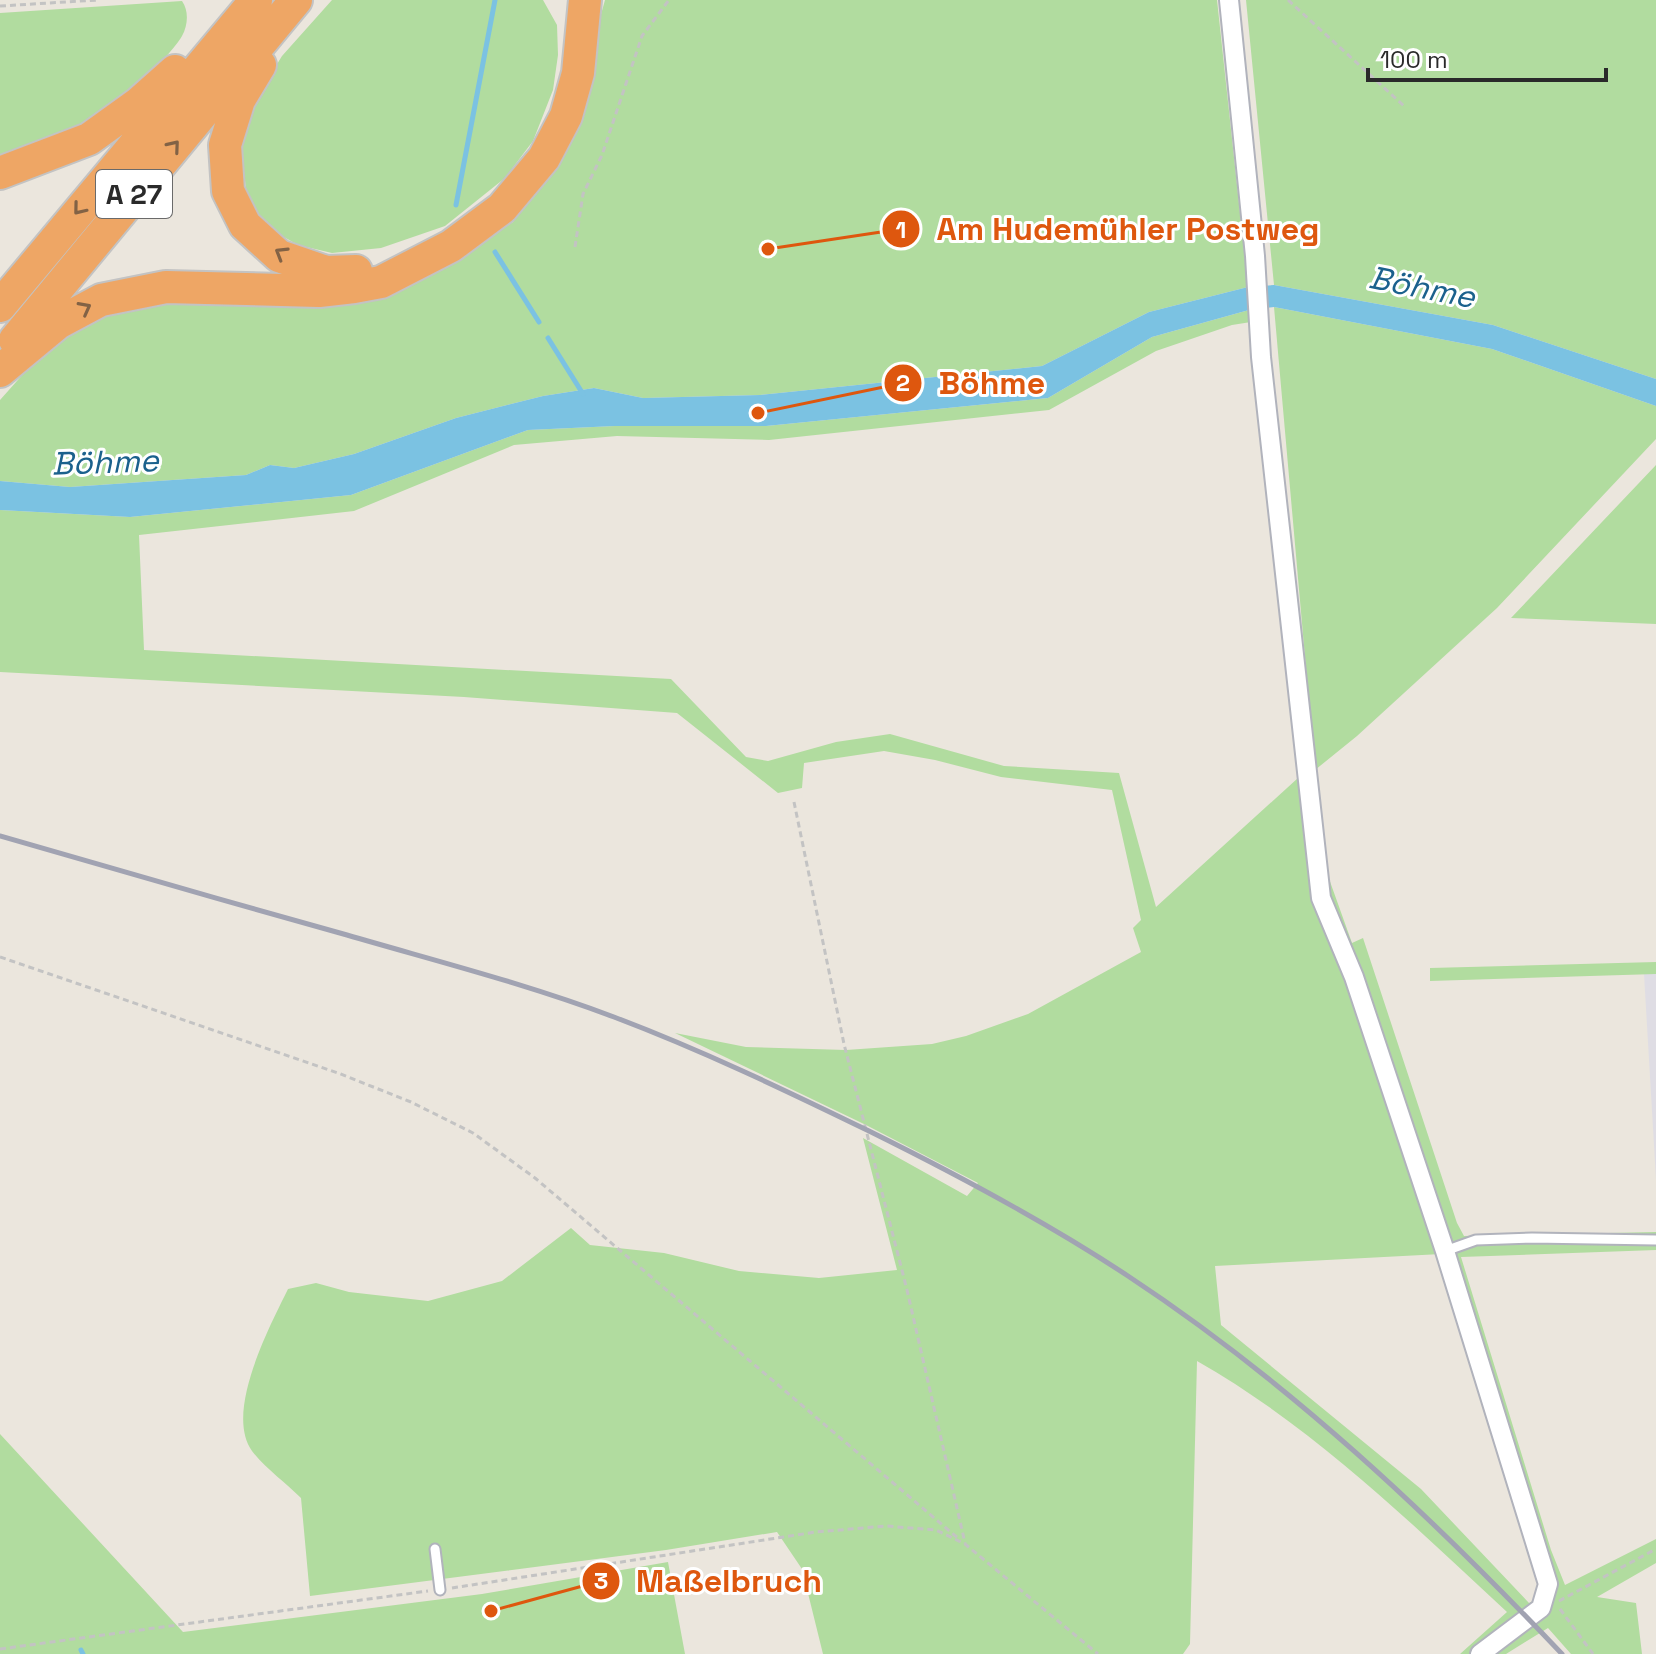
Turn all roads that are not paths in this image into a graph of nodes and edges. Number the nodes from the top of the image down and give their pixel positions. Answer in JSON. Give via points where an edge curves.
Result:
{"nodes":[{"id":1,"x":256,"y":0,"type":"edge"},
{"id":2,"x":296,"y":0,"type":"edge"},
{"id":3,"x":1229,"y":0,"type":"edge"},
{"id":4,"x":579,"y":4,"type":"edge"},
{"id":5,"x":269,"y":31,"type":"junction"},
{"id":6,"x":0,"y":173,"type":"edge"},
{"id":7,"x":410,"y":266,"type":"junction"},
{"id":8,"x":0,"y":306,"type":"edge"},
{"id":9,"x":0,"y":358,"type":"edge"},
{"id":10,"x":0,"y":371,"type":"edge"},
{"id":11,"x":1656,"y":1240,"type":"edge"},
{"id":12,"x":1445,"y":1251,"type":"junction"},
{"id":13,"x":435,"y":1549,"type":"dead end"},
{"id":14,"x":440,"y":1590,"type":"road end"},
{"id":15,"x":1480,"y":1654,"type":"edge"}],
"edges":[{"from":1,"to":6,"type":"highway","via":[[139,103],[89,139]]},
{"from":1,"to":8,"type":"highway","number":"A 27","one_way":true},
{"from":2,"to":5,"type":"highway","number":"A 27"},
{"from":3,"to":12,"type":"street","via":[[1258,324],[1321,898],[1354,977]]},
{"from":4,"to":7,"type":"highway","via":[[578,73],[566,116],[544,158],[502,208],[451,246]]},
{"from":7,"to":5,"type":"highway","one_way":true,"via":[[326,272],[279,256],[245,225],[228,191],[225,145],[239,100],[262,61]]},
{"from":9,"to":5,"type":"highway","number":"A 27","one_way":true},
{"from":10,"to":7,"type":"highway","one_way":true,"via":[[58,323],[101,300],[166,287],[331,289],[381,282]]},
{"from":11,"to":12,"type":"lane","via":[[1476,1240]]},
{"from":12,"to":15,"type":"street","via":[[1548,1584],[1541,1608]]},
{"from":13,"to":14,"type":"lane"}]}
